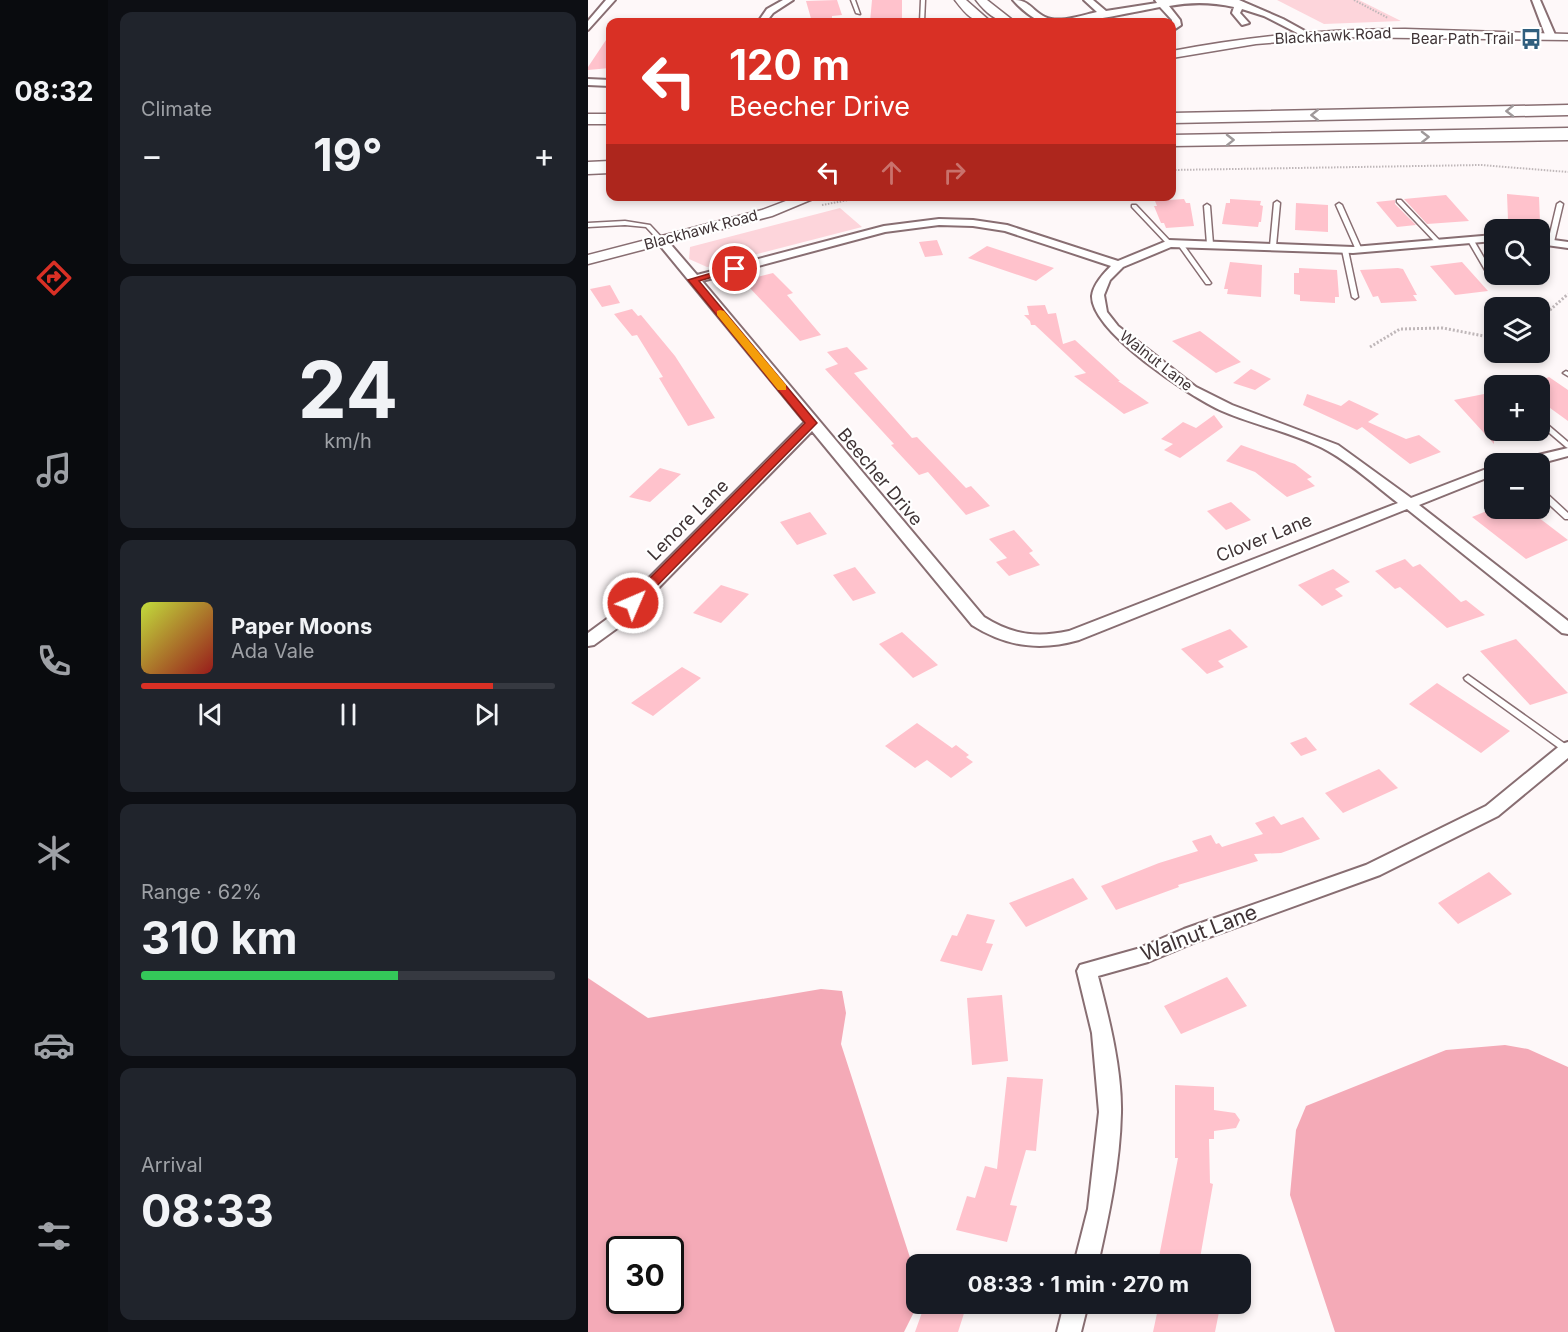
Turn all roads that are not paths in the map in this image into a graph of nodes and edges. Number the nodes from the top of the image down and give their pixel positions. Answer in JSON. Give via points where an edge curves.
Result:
{"nodes":[{"id":1,"x":611,"y":0,"type":"edge"},
{"id":2,"x":789,"y":0,"type":"edge"},
{"id":3,"x":853,"y":0,"type":"edge"},
{"id":4,"x":923,"y":0,"type":"edge"},
{"id":5,"x":960,"y":0,"type":"edge"},
{"id":6,"x":981,"y":0,"type":"edge"},
{"id":7,"x":1017,"y":0,"type":"edge"},
{"id":8,"x":1088,"y":0,"type":"edge"},
{"id":9,"x":1188,"y":0,"type":"edge"},
{"id":10,"x":1195,"y":0,"type":"edge"},
{"id":11,"x":1536,"y":0,"type":"edge"},
{"id":12,"x":1160,"y":2,"type":"edge"},
{"id":13,"x":1239,"y":3,"type":"junction"},
{"id":14,"x":858,"y":14,"type":"dead end"},
{"id":15,"x":1104,"y":14,"type":"junction"},
{"id":16,"x":765,"y":18,"type":"edge"},
{"id":17,"x":922,"y":18,"type":"edge"},
{"id":18,"x":978,"y":18,"type":"edge"},
{"id":19,"x":1003,"y":18,"type":"edge"},
{"id":20,"x":1041,"y":18,"type":"edge"},
{"id":21,"x":1079,"y":18,"type":"edge"},
{"id":22,"x":1174,"y":18,"type":"edge"},
{"id":23,"x":1245,"y":23,"type":"dead end"},
{"id":24,"x":588,"y":27,"type":"edge"},
{"id":25,"x":1308,"y":35,"type":"junction"},
{"id":26,"x":1551,"y":37,"type":"junction"},
{"id":27,"x":1568,"y":37,"type":"edge"},
{"id":28,"x":1176,"y":54,"type":"edge"},
{"id":29,"x":588,"y":82,"type":"edge"},
{"id":30,"x":606,"y":83,"type":"edge"},
{"id":31,"x":1568,"y":110,"type":"edge"},
{"id":32,"x":588,"y":118,"type":"edge"},
{"id":33,"x":1176,"y":118,"type":"edge"},
{"id":34,"x":606,"y":119,"type":"edge"},
{"id":35,"x":588,"y":127,"type":"edge"},
{"id":36,"x":606,"y":127,"type":"edge"},
{"id":37,"x":1568,"y":134,"type":"edge"},
{"id":38,"x":1176,"y":141,"type":"edge"},
{"id":39,"x":588,"y":152,"type":"edge"},
{"id":40,"x":606,"y":152,"type":"edge"},
{"id":41,"x":606,"y":167,"type":"edge"},
{"id":42,"x":588,"y":168,"type":"edge"},
{"id":43,"x":816,"y":201,"type":"edge"},
{"id":44,"x":1399,"y":201,"type":"dead end"},
{"id":45,"x":1277,"y":203,"type":"dead end"},
{"id":46,"x":1560,"y":204,"type":"dead end"},
{"id":47,"x":1134,"y":206,"type":"dead end"},
{"id":48,"x":1208,"y":206,"type":"dead end"},
{"id":49,"x":1339,"y":206,"type":"dead end"},
{"id":50,"x":588,"y":225,"type":"edge"},
{"id":51,"x":1550,"y":229,"type":"edge"},
{"id":52,"x":1484,"y":238,"type":"edge"},
{"id":53,"x":1470,"y":239,"type":"junction"},
{"id":54,"x":662,"y":241,"type":"junction"},
{"id":55,"x":1174,"y":243,"type":"junction"},
{"id":56,"x":1439,"y":243,"type":"junction"},
{"id":57,"x":1550,"y":243,"type":"edge"},
{"id":58,"x":1210,"y":244,"type":"junction"},
{"id":59,"x":1568,"y":245,"type":"edge"},
{"id":60,"x":1273,"y":246,"type":"junction"},
{"id":61,"x":1345,"y":250,"type":"junction"},
{"id":62,"x":1359,"y":250,"type":"junction"},
{"id":63,"x":588,"y":260,"type":"edge"},
{"id":64,"x":1484,"y":263,"type":"edge"},
{"id":65,"x":1119,"y":265,"type":"junction"},
{"id":66,"x":693,"y":280,"type":"junction"},
{"id":67,"x":1208,"y":283,"type":"dead end"},
{"id":68,"x":1355,"y":297,"type":"dead end"},
{"id":69,"x":812,"y":423,"type":"junction"},
{"id":70,"x":1550,"y":430,"type":"edge"},
{"id":71,"x":1568,"y":446,"type":"edge"},
{"id":72,"x":1568,"y":452,"type":"edge"},
{"id":73,"x":1550,"y":456,"type":"edge"},
{"id":74,"x":1484,"y":474,"type":"edge"},
{"id":75,"x":1550,"y":501,"type":"edge"},
{"id":76,"x":1407,"y":502,"type":"junction"},
{"id":77,"x":1568,"y":517,"type":"edge"},
{"id":78,"x":1568,"y":629,"type":"edge"},
{"id":79,"x":588,"y":641,"type":"edge"},
{"id":80,"x":1048,"y":642,"type":"joint"},
{"id":81,"x":1468,"y":678,"type":"dead end"},
{"id":82,"x":1567,"y":749,"type":"edge"},
{"id":83,"x":1088,"y":1254,"type":"edge"},
{"id":84,"x":1074,"y":1314,"type":"edge"},
{"id":85,"x":1069,"y":1332,"type":"edge"}],
"edges":[{"from":1,"to":24,"type":"street"},
{"from":2,"to":16,"type":"street"},
{"from":3,"to":14,"type":"lane"},
{"from":4,"to":17,"type":"lane"},
{"from":5,"to":18,"type":"street"},
{"from":6,"to":19,"type":"street"},
{"from":7,"to":20,"type":"street"},
{"from":8,"to":15,"type":"street"},
{"from":9,"to":12,"type":"street"},
{"from":10,"to":13,"type":"street"},
{"from":11,"to":26,"type":"street"},
{"from":12,"to":15,"type":"street"},
{"from":12,"to":22,"type":"street"},
{"from":13,"to":23,"type":"street","via":[[1236,13]]},
{"from":13,"to":25,"type":"street"},
{"from":15,"to":21,"type":"street"},
{"from":25,"to":26,"type":"street","name":"Blackhawk Road","via":[[1395,32]]},
{"from":25,"to":28,"type":"street","name":"Blackhawk Road"},
{"from":26,"to":27,"type":"street","name":"Blackhawk Road"},
{"from":29,"to":30,"type":"street"},
{"from":31,"to":33,"type":"highway","one_way":true},
{"from":32,"to":34,"type":"highway"},
{"from":35,"to":36,"type":"highway"},
{"from":38,"to":37,"type":"highway","one_way":true},
{"from":39,"to":40,"type":"highway"},
{"from":41,"to":42,"type":"highway"},
{"from":43,"to":54,"type":"street","name":"Blackhawk Road"},
{"from":44,"to":56,"type":"lane"},
{"from":45,"to":60,"type":"lane"},
{"from":46,"to":51,"type":"lane"},
{"from":47,"to":55,"type":"lane"},
{"from":48,"to":58,"type":"lane"},
{"from":49,"to":62,"type":"lane"},
{"from":50,"to":54,"type":"lane","via":[[648,226]]},
{"from":52,"to":53,"type":"street"},
{"from":53,"to":56,"type":"street"},
{"from":53,"to":64,"type":"lane"},
{"from":54,"to":63,"type":"street","name":"Blackhawk Road"},
{"from":54,"to":66,"type":"street","name":"Beecher Drive"},
{"from":55,"to":58,"type":"street"},
{"from":55,"to":65,"type":"street"},
{"from":55,"to":67,"type":"lane"},
{"from":56,"to":62,"type":"street"},
{"from":57,"to":59,"type":"street"},
{"from":58,"to":60,"type":"street"},
{"from":60,"to":61,"type":"street"},
{"from":61,"to":62,"type":"street"},
{"from":61,"to":68,"type":"lane"},
{"from":65,"to":66,"type":"street","via":[[1007,228],[939,222],[884,229]]},
{"from":65,"to":76,"type":"street","name":"Walnut Lane","via":[[1105,279],[1098,295],[1101,312],[1114,329],[1191,390],[1227,408],[1333,448]]},
{"from":66,"to":69,"type":"street","name":"Beecher Drive"},
{"from":69,"to":79,"type":"street","name":"Lenore Lane","via":[[616,620]]},
{"from":69,"to":80,"type":"street","name":"Beecher Drive","via":[[978,621],[995,633],[1020,641]]},
{"from":70,"to":71,"type":"lane"},
{"from":72,"to":73,"type":"street"},
{"from":74,"to":76,"type":"street","name":"Clover Lane"},
{"from":75,"to":77,"type":"lane"},
{"from":76,"to":78,"type":"street","name":"Walnut Lane"},
{"from":76,"to":80,"type":"street","name":"Clover Lane","via":[[1074,636]]},
{"from":81,"to":82,"type":"lane"},
{"from":82,"to":83,"type":"street","name":"Walnut Lane","via":[[1492,811],[1373,870],[1141,956],[1087,971],[1102,1033],[1110,1112],[1099,1209]]},
{"from":84,"to":85,"type":"street"}]}
